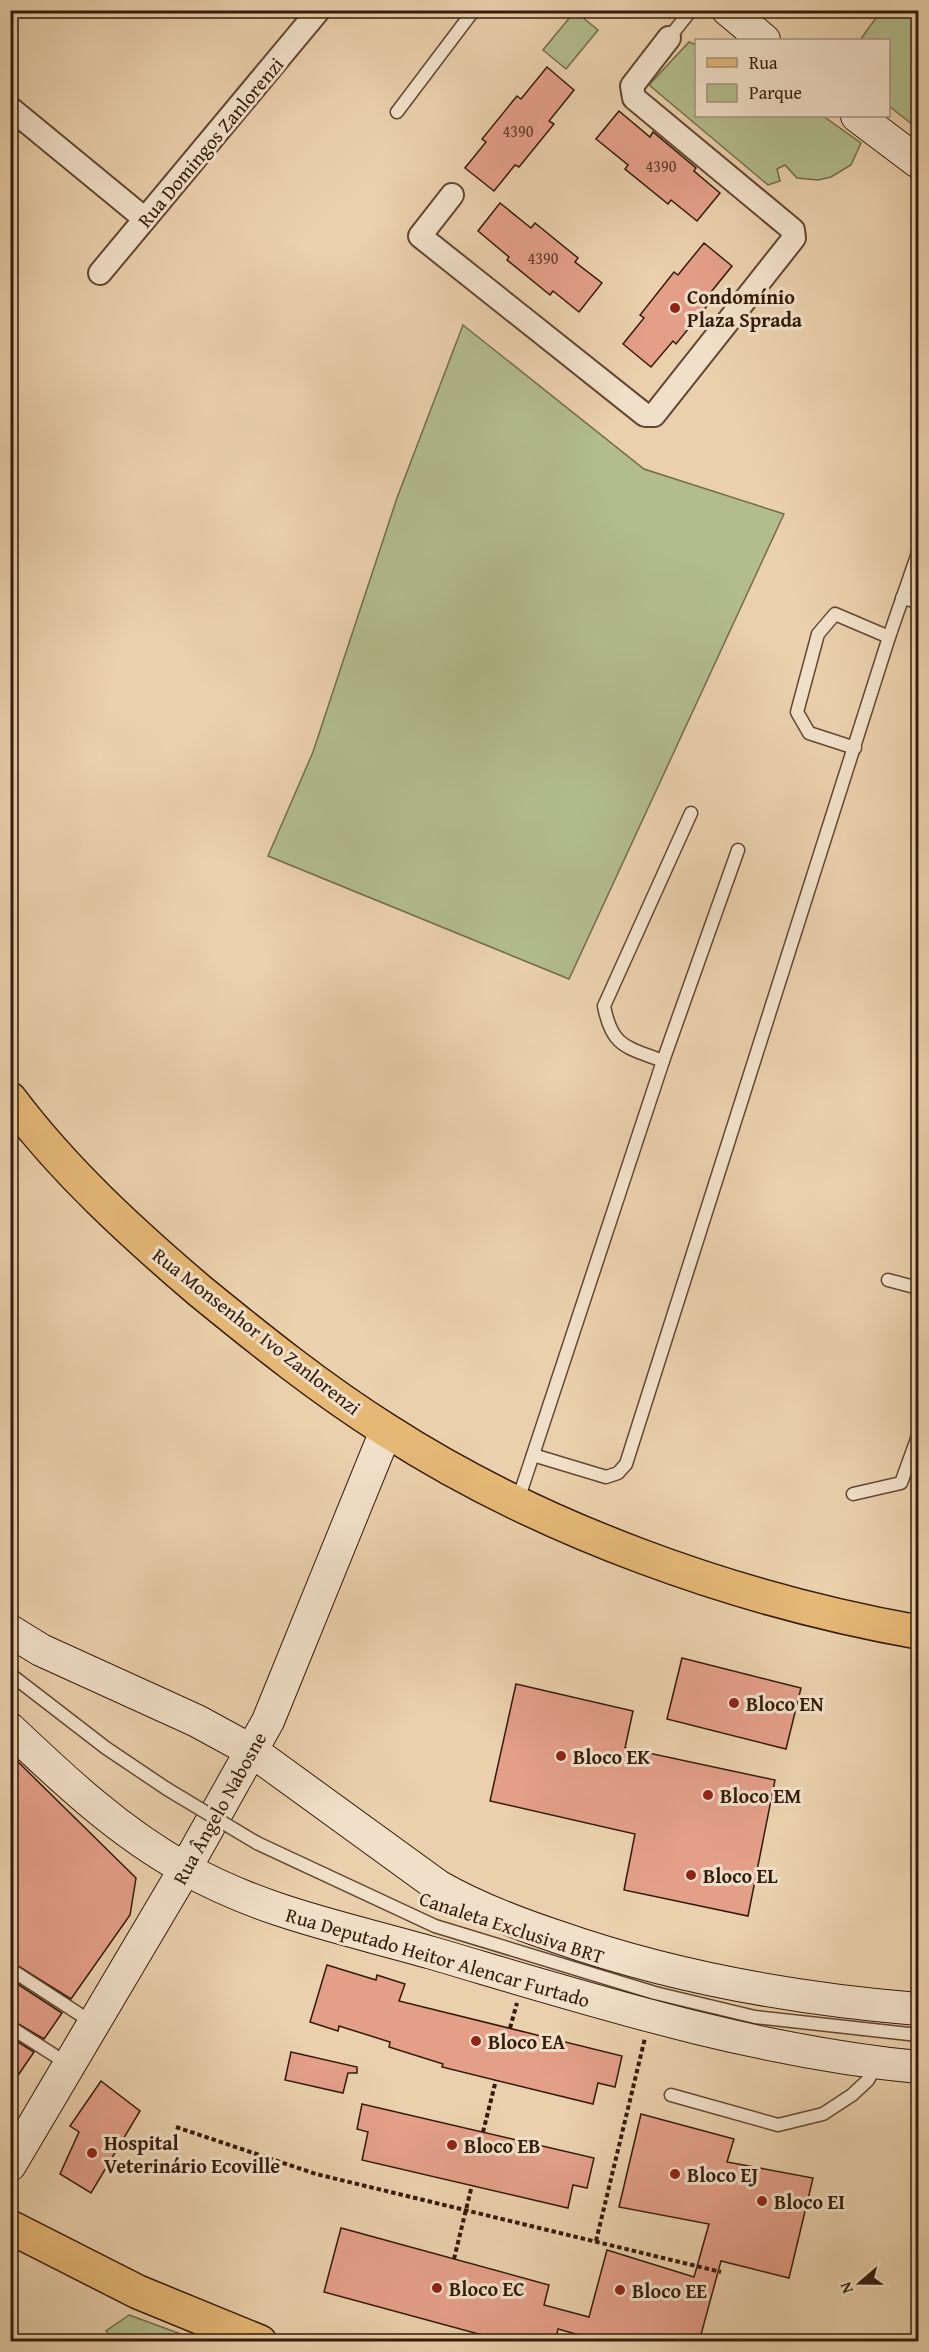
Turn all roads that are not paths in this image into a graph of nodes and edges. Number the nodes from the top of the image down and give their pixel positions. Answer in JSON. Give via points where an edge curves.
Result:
{"nodes":[{"id":1,"x":474,"y":10,"type":"edge"},
{"id":2,"x":691,"y":10,"type":"edge"},
{"id":3,"x":734,"y":12,"type":"edge"},
{"id":4,"x":312,"y":13,"type":"edge"},
{"id":5,"x":669,"y":38,"type":"joint"},
{"id":6,"x":763,"y":39,"type":"edge"},
{"id":7,"x":10,"y":108,"type":"edge"},
{"id":8,"x":397,"y":112,"type":"dead end"},
{"id":9,"x":858,"y":117,"type":"edge"},
{"id":10,"x":918,"y":162,"type":"edge"},
{"id":11,"x":452,"y":195,"type":"dead end"},
{"id":12,"x":145,"y":219,"type":"junction"},
{"id":13,"x":100,"y":273,"type":"dead end"},
{"id":14,"x":918,"y":553,"type":"edge"},
{"id":15,"x":902,"y":598,"type":"junction"},
{"id":16,"x":918,"y":602,"type":"edge"},
{"id":17,"x":889,"y":637,"type":"junction"},
{"id":18,"x":855,"y":748,"type":"junction"},
{"id":19,"x":691,"y":813,"type":"dead end"},
{"id":20,"x":738,"y":850,"type":"dead end"},
{"id":21,"x":663,"y":1061,"type":"junction"},
{"id":22,"x":10,"y":1099,"type":"edge"},
{"id":23,"x":888,"y":1281,"type":"dead end"},
{"id":24,"x":918,"y":1288,"type":"edge"},
{"id":25,"x":387,"y":1431,"type":"junction"},
{"id":26,"x":918,"y":1437,"type":"edge"},
{"id":27,"x":533,"y":1455,"type":"junction"},
{"id":28,"x":853,"y":1494,"type":"dead end"},
{"id":29,"x":517,"y":1503,"type":"junction"},
{"id":30,"x":10,"y":1631,"type":"edge"},
{"id":31,"x":918,"y":1632,"type":"edge"},
{"id":32,"x":10,"y":1674,"type":"edge"},
{"id":33,"x":10,"y":1729,"type":"edge"},
{"id":34,"x":252,"y":1751,"type":"junction"},
{"id":35,"x":185,"y":1869,"type":"junction"},
{"id":36,"x":10,"y":1969,"type":"edge"},
{"id":37,"x":918,"y":2010,"type":"edge"},
{"id":38,"x":94,"y":2023,"type":"junction"},
{"id":39,"x":10,"y":2027,"type":"edge"},
{"id":40,"x":918,"y":2035,"type":"edge"},
{"id":41,"x":878,"y":2063,"type":"junction"},
{"id":42,"x":70,"y":2065,"type":"junction"},
{"id":43,"x":918,"y":2067,"type":"edge"},
{"id":44,"x":671,"y":2095,"type":"dead end"},
{"id":45,"x":10,"y":2165,"type":"edge"},
{"id":46,"x":10,"y":2227,"type":"edge"},
{"id":47,"x":260,"y":2342,"type":"edge"}],
"edges":[{"from":1,"to":8,"type":"lane"},
{"from":2,"to":5,"type":"lane"},
{"from":3,"to":6,"type":"street"},
{"from":4,"to":12,"type":"street","name":"Rua Domingos Zanlorenzi"},
{"from":5,"to":11,"type":"street","via":[[632,86],[634,98],[793,230],[794,238],[654,415],[645,414],[420,236]]},
{"from":7,"to":12,"type":"street"},
{"from":9,"to":10,"type":"street"},
{"from":12,"to":13,"type":"street","name":"Rua Domingos Zanlorenzi"},
{"from":14,"to":15,"type":"lane"},
{"from":15,"to":16,"type":"lane"},
{"from":15,"to":17,"type":"lane"},
{"from":17,"to":18,"type":"lane"},
{"from":17,"to":18,"type":"lane","via":[[835,614],[818,634],[797,712],[808,733]]},
{"from":18,"to":27,"type":"lane","via":[[626,1464],[618,1473],[606,1477]]},
{"from":19,"to":21,"type":"lane","via":[[604,1006],[608,1028],[622,1045]]},
{"from":20,"to":21,"type":"lane"},
{"from":21,"to":27,"type":"lane"},
{"from":22,"to":25,"type":"main road","name":"Rua Monsenhor Ivo Zanlorenzi","via":[[90,1189],[152,1250],[293,1365]]},
{"from":23,"to":24,"type":"lane"},
{"from":25,"to":29,"type":"main road","name":"Rua Monsenhor Ivo Zanlorenzi"},
{"from":25,"to":34,"type":"street","name":"Rua Ângelo Nabosne","via":[[290,1673]]},
{"from":26,"to":28,"type":"lane","via":[[901,1483]]},
{"from":27,"to":29,"type":"lane"},
{"from":29,"to":31,"type":"main road","name":"Rua Monsenhor Ivo Zanlorenzi","via":[[599,1538],[756,1594]]},
{"from":30,"to":34,"type":"street","via":[[41,1650],[197,1721]]},
{"from":32,"to":40,"type":"lane","name":"Canaleta Exclusiva BRT","bridge":true,"via":[[106,1748],[257,1843],[435,1926],[655,1993],[755,2017]]},
{"from":33,"to":35,"type":"street","name":"Rua Deputado Heitor Alencar Furtado","via":[[110,1820]]},
{"from":34,"to":35,"type":"street","name":"Rua Ângelo Nabosne"},
{"from":34,"to":37,"type":"street","via":[[438,1886],[512,1921],[664,1969],[774,1993]]},
{"from":35,"to":38,"type":"street","name":"Rua Ângelo Nabosne"},
{"from":35,"to":41,"type":"street","name":"Rua Deputado Heitor Alencar Furtado","via":[[288,1915],[649,2017]]},
{"from":36,"to":38,"type":"lane"},
{"from":38,"to":42,"type":"street","name":"Rua Ângelo Nabosne"},
{"from":39,"to":42,"type":"lane"},
{"from":41,"to":43,"type":"street","name":"Rua Deputado Heitor Alencar Furtado"},
{"from":41,"to":44,"type":"lane","via":[[852,2095],[823,2114],[778,2125]]},
{"from":42,"to":45,"type":"street","name":"Rua Ângelo Nabosne"},
{"from":46,"to":47,"type":"main road","via":[[138,2292]]}]}
